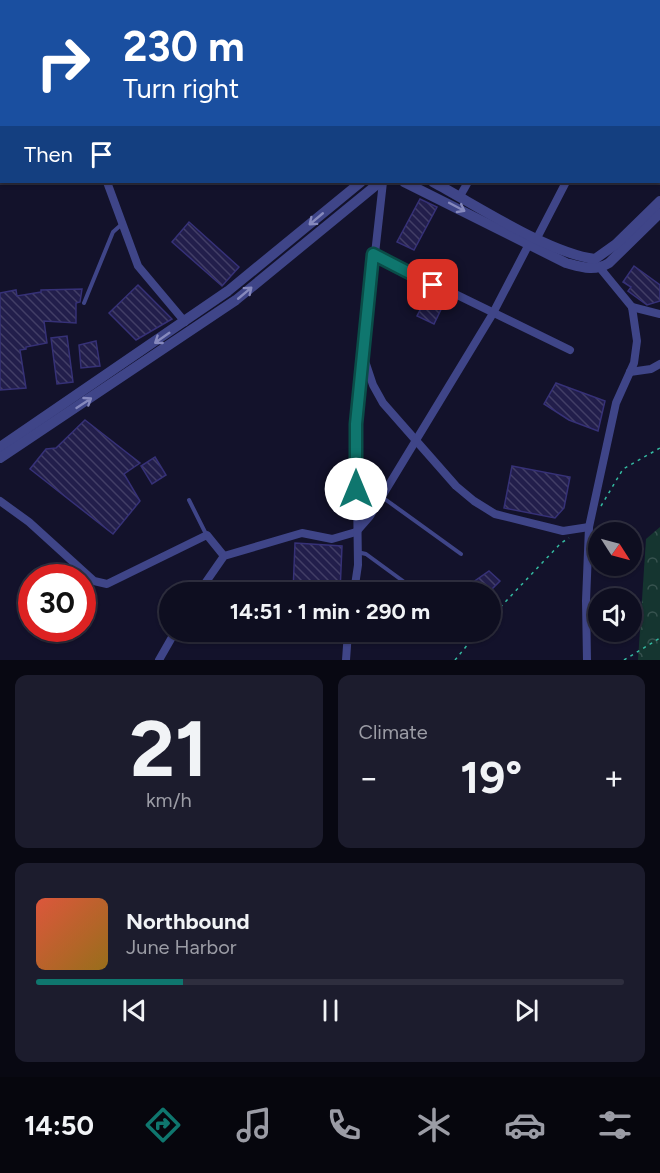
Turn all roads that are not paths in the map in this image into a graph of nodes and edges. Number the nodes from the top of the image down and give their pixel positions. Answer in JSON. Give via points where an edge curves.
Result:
{"nodes":[{"id":1,"x":107,"y":183,"type":"edge"},
{"id":2,"x":360,"y":183,"type":"edge"},
{"id":3,"x":380,"y":183,"type":"edge"},
{"id":4,"x":381,"y":183,"type":"edge"},
{"id":5,"x":410,"y":183,"type":"edge"},
{"id":6,"x":467,"y":183,"type":"edge"},
{"id":7,"x":565,"y":183,"type":"edge"},
{"id":8,"x":438,"y":188,"type":"edge"},
{"id":9,"x":460,"y":196,"type":"junction"},
{"id":10,"x":660,"y":201,"type":"edge"},
{"id":11,"x":660,"y":213,"type":"edge"},
{"id":12,"x":123,"y":224,"type":"junction"},
{"id":13,"x":533,"y":241,"type":"junction"},
{"id":14,"x":373,"y":254,"type":"junction"},
{"id":15,"x":599,"y":263,"type":"junction"},
{"id":16,"x":84,"y":303,"type":"dead end"},
{"id":17,"x":632,"y":307,"type":"junction"},
{"id":18,"x":660,"y":314,"type":"edge"},
{"id":19,"x":492,"y":315,"type":"junction"},
{"id":20,"x":185,"y":322,"type":"junction"},
{"id":21,"x":570,"y":350,"type":"dead end"},
{"id":22,"x":363,"y":353,"type":"junction"},
{"id":23,"x":660,"y":364,"type":"edge"},
{"id":24,"x":630,"y":372,"type":"junction"},
{"id":25,"x":415,"y":439,"type":"junction"},
{"id":26,"x":0,"y":447,"type":"edge"},
{"id":27,"x":0,"y":458,"type":"edge"},
{"id":28,"x":381,"y":497,"type":"junction"},
{"id":29,"x":189,"y":500,"type":"dead end"},
{"id":30,"x":0,"y":501,"type":"edge"},
{"id":31,"x":590,"y":522,"type":"edge"},
{"id":32,"x":588,"y":527,"type":"edge"},
{"id":33,"x":356,"y":532,"type":"junction"},
{"id":34,"x":207,"y":535,"type":"junction"},
{"id":35,"x":357,"y":552,"type":"junction"},
{"id":36,"x":588,"y":552,"type":"edge"},
{"id":37,"x":461,"y":554,"type":"dead end"},
{"id":38,"x":224,"y":556,"type":"junction"},
{"id":39,"x":206,"y":582,"type":"edge"},
{"id":40,"x":355,"y":582,"type":"edge"},
{"id":41,"x":404,"y":582,"type":"edge"},
{"id":42,"x":169,"y":642,"type":"edge"},
{"id":43,"x":347,"y":642,"type":"edge"},
{"id":44,"x":159,"y":660,"type":"edge"},
{"id":45,"x":346,"y":660,"type":"edge"},
{"id":46,"x":588,"y":660,"type":"edge"}],
"edges":[{"from":1,"to":12,"type":"street"},
{"from":2,"to":20,"type":"street","one_way":true},
{"from":27,"to":3,"type":"street","one_way":true,"via":[[236,300]]},
{"from":4,"to":14,"type":"street"},
{"from":5,"to":8,"type":"street"},
{"from":6,"to":9,"type":"street"},
{"from":7,"to":13,"type":"street"},
{"from":8,"to":9,"type":"street"},
{"from":8,"to":13,"type":"street","one_way":true},
{"from":9,"to":13,"type":"street"},
{"from":10,"to":15,"type":"street"},
{"from":11,"to":15,"type":"street","via":[[623,252]]},
{"from":12,"to":16,"type":"lane","via":[[112,232]]},
{"from":12,"to":20,"type":"street","via":[[138,266]]},
{"from":13,"to":15,"type":"street","via":[[566,263],[585,268]]},
{"from":13,"to":19,"type":"street"},
{"from":14,"to":19,"type":"street"},
{"from":14,"to":22,"type":"street"},
{"from":15,"to":17,"type":"street"},
{"from":17,"to":18,"type":"street"},
{"from":17,"to":24,"type":"street","via":[[637,341]]},
{"from":19,"to":21,"type":"street"},
{"from":19,"to":25,"type":"street"},
{"from":20,"to":26,"type":"street","one_way":true},
{"from":22,"to":25,"type":"street","via":[[383,403]]},
{"from":22,"to":33,"type":"street","via":[[356,424]]},
{"from":23,"to":24,"type":"street"},
{"from":24,"to":31,"type":"street","via":[[616,403]]},
{"from":25,"to":28,"type":"street"},
{"from":25,"to":32,"type":"street","via":[[456,486],[495,514],[563,531]]},
{"from":28,"to":33,"type":"street"},
{"from":28,"to":37,"type":"lane"},
{"from":29,"to":34,"type":"lane"},
{"from":30,"to":34,"type":"street","via":[[94,581],[107,584]]},
{"from":33,"to":35,"type":"street"},
{"from":33,"to":38,"type":"street","via":[[332,539],[302,533]]},
{"from":34,"to":38,"type":"street"},
{"from":35,"to":40,"type":"street"},
{"from":35,"to":41,"type":"lane","via":[[366,554]]},
{"from":36,"to":46,"type":"street"},
{"from":38,"to":39,"type":"street"},
{"from":42,"to":44,"type":"street"},
{"from":43,"to":45,"type":"street"}]}
